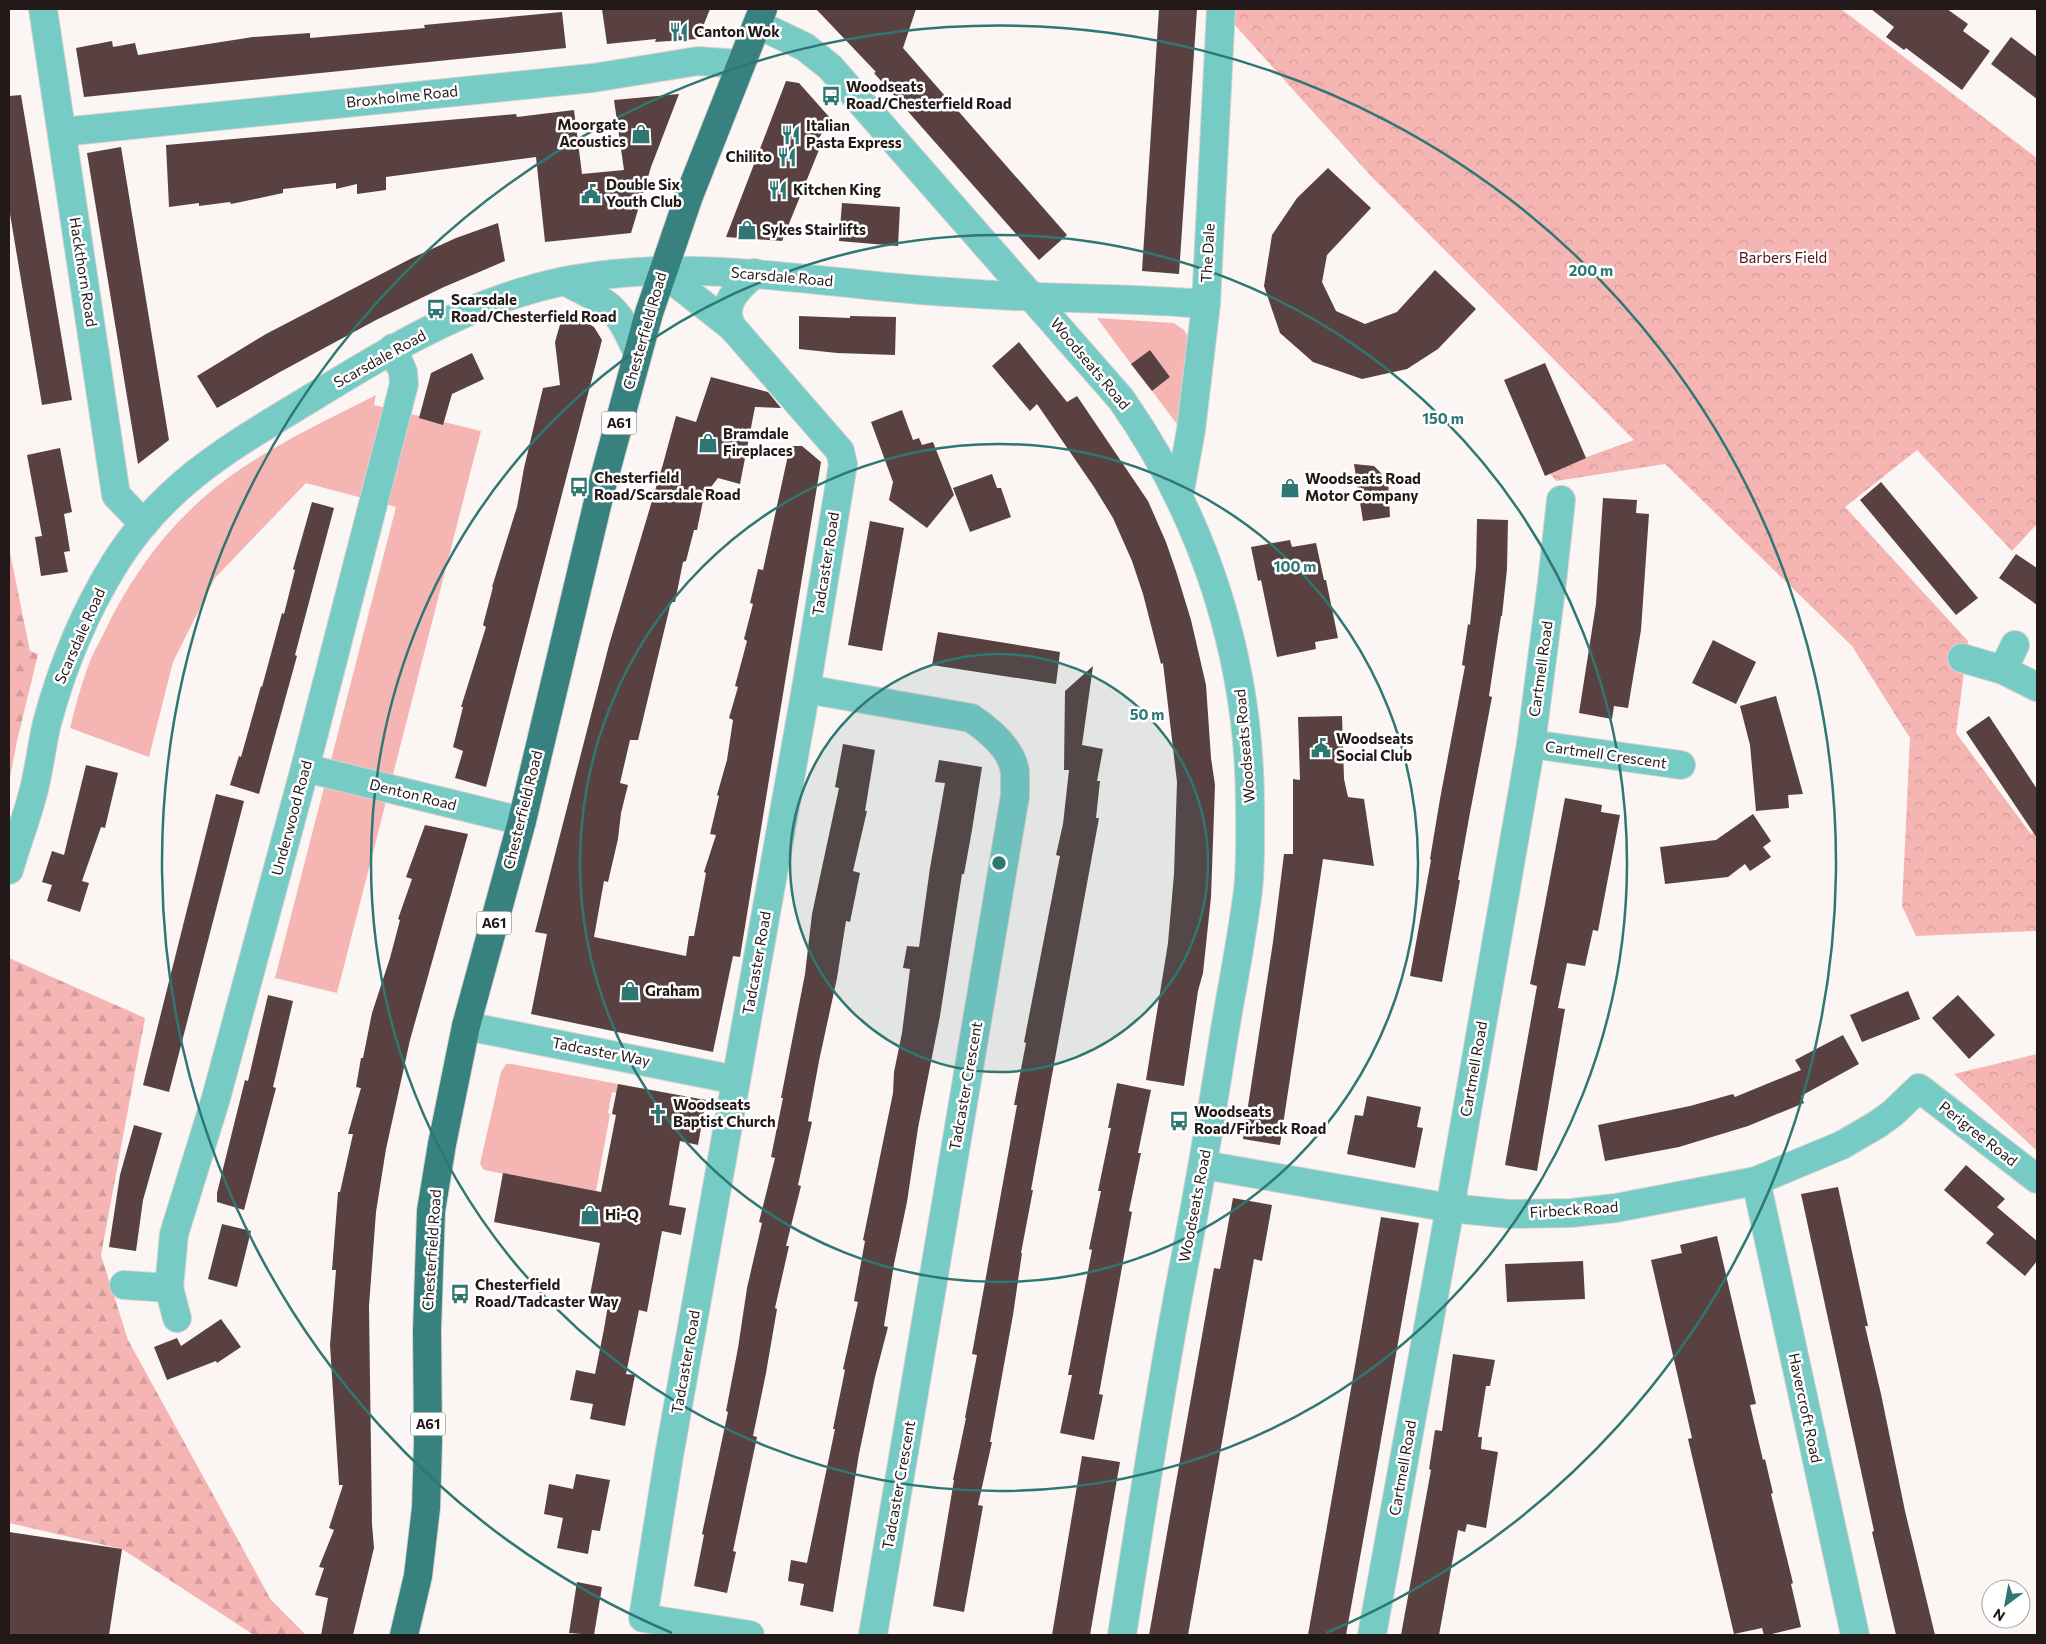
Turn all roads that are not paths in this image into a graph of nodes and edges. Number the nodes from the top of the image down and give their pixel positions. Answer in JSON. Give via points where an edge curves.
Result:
{"nodes":[{"id":1,"x":43,"y":9,"type":"edge"},
{"id":2,"x":1221,"y":9,"type":"edge"},
{"id":3,"x":760,"y":16,"type":"edge"},
{"id":4,"x":740,"y":64,"type":"junction"},
{"id":5,"x":62,"y":132,"type":"junction"},
{"id":6,"x":662,"y":272,"type":"junction"},
{"id":7,"x":755,"y":273,"type":"junction"},
{"id":8,"x":565,"y":281,"type":"junction"},
{"id":9,"x":1033,"y":297,"type":"junction"},
{"id":10,"x":1206,"y":304,"type":"junction"},
{"id":11,"x":732,"y":327,"type":"junction"},
{"id":12,"x":393,"y":348,"type":"junction"},
{"id":13,"x":638,"y":352,"type":"junction"},
{"id":14,"x":1179,"y":496,"type":"junction"},
{"id":15,"x":1561,"y":500,"type":"dead end"},
{"id":16,"x":144,"y":524,"type":"junction"},
{"id":17,"x":2015,"y":646,"type":"dead end"},
{"id":18,"x":1962,"y":658,"type":"dead end"},
{"id":19,"x":2003,"y":670,"type":"junction"},
{"id":20,"x":2037,"y":687,"type":"edge"},
{"id":21,"x":806,"y":689,"type":"junction"},
{"id":22,"x":1531,"y":744,"type":"junction"},
{"id":23,"x":1681,"y":765,"type":"dead end"},
{"id":24,"x":305,"y":768,"type":"junction"},
{"id":25,"x":522,"y":821,"type":"junction"},
{"id":26,"x":9,"y":870,"type":"edge"},
{"id":27,"x":466,"y":1026,"type":"junction"},
{"id":28,"x":736,"y":1080,"type":"junction"},
{"id":29,"x":1919,"y":1088,"type":"joint"},
{"id":30,"x":1204,"y":1165,"type":"junction"},
{"id":31,"x":2037,"y":1179,"type":"edge"},
{"id":32,"x":1756,"y":1180,"type":"junction"},
{"id":33,"x":1450,"y":1208,"type":"junction"},
{"id":34,"x":124,"y":1285,"type":"dead end"},
{"id":35,"x":169,"y":1288,"type":"junction"},
{"id":36,"x":177,"y":1318,"type":"dead end"},
{"id":37,"x":404,"y":1635,"type":"edge"},
{"id":38,"x":750,"y":1635,"type":"edge"},
{"id":39,"x":873,"y":1635,"type":"edge"},
{"id":40,"x":1122,"y":1635,"type":"edge"},
{"id":41,"x":1372,"y":1635,"type":"edge"},
{"id":42,"x":1854,"y":1635,"type":"edge"}],
"edges":[{"from":1,"to":5,"type":"street","name":"Hackthorn Road"},
{"from":2,"to":10,"type":"street","name":"The Dale"},
{"from":3,"to":4,"type":"highway","name":"Chesterfield Road","number":"A61"},
{"from":3,"to":9,"type":"street","name":"Woodseats Road","via":[[805,46],[830,68]]},
{"from":4,"to":5,"type":"street","name":"Broxholme Road","via":[[698,61],[593,78]]},
{"from":4,"to":6,"type":"highway","name":"Chesterfield Road","number":"A61"},
{"from":5,"to":16,"type":"street","name":"Hackthorn Road","via":[[116,495]]},
{"from":6,"to":7,"type":"street","name":"Scarsdale Road"},
{"from":6,"to":8,"type":"street","name":"Scarsdale Road","via":[[600,274]]},
{"from":6,"to":11,"type":"street","name":"Tadcaster Road"},
{"from":6,"to":13,"type":"highway","name":"Chesterfield Road","number":"A61"},
{"from":7,"to":9,"type":"street","name":"Scarsdale Road"},
{"from":7,"to":11,"type":"street","via":[[731,299],[728,312]]},
{"from":8,"to":12,"type":"street","name":"Scarsdale Road","via":[[520,292]]},
{"from":8,"to":13,"type":"street","via":[[610,306]]},
{"from":9,"to":10,"type":"street","name":"Scarsdale Road"},
{"from":9,"to":14,"type":"street","name":"Woodseats Road","via":[[1121,399]]},
{"from":10,"to":14,"type":"street","name":"The Dale","via":[[1191,430]]},
{"from":11,"to":21,"type":"street","name":"Tadcaster Road","via":[[840,451],[843,464]]},
{"from":12,"to":16,"type":"street","name":"Scarsdale Road","via":[[222,453],[176,489]]},
{"from":12,"to":24,"type":"street","name":"Underwood Road","via":[[403,372],[404,384]]},
{"from":13,"to":25,"type":"highway","name":"Chesterfield Road","number":"A61","via":[[574,598]]},
{"from":14,"to":30,"type":"street","name":"Woodseats Road","via":[[1227,622],[1238,674],[1250,778],[1248,888]]},
{"from":15,"to":22,"type":"street","name":"Cartmell Road"},
{"from":16,"to":26,"type":"street","name":"Scarsdale Road","via":[[104,581],[64,667],[46,728],[33,794]]},
{"from":17,"to":19,"type":"street"},
{"from":18,"to":19,"type":"street"},
{"from":19,"to":20,"type":"street"},
{"from":21,"to":28,"type":"street","name":"Tadcaster Road"},
{"from":21,"to":39,"type":"street","name":"Tadcaster Crescent","via":[[971,718],[988,729],[1004,747],[1015,770],[1015,796]]},
{"from":22,"to":23,"type":"street","name":"Cartmell Crescent"},
{"from":22,"to":33,"type":"street","name":"Cartmell Road"},
{"from":24,"to":25,"type":"street","name":"Denton Road"},
{"from":24,"to":35,"type":"street","name":"Underwood Road","via":[[216,1098],[174,1234]]},
{"from":25,"to":27,"type":"highway","name":"Chesterfield Road","number":"A61"},
{"from":27,"to":28,"type":"street","name":"Tadcaster Way"},
{"from":27,"to":37,"type":"highway","name":"Chesterfield Road","number":"A61","via":[[431,1211],[426,1508],[418,1576]]},
{"from":28,"to":38,"type":"street","name":"Tadcaster Road","via":[[643,1618]]},
{"from":29,"to":31,"type":"street","name":"Perigree Road"},
{"from":29,"to":32,"type":"street","name":"Firbeck Road","via":[[1893,1113],[1842,1145]]},
{"from":30,"to":33,"type":"street","name":"Firbeck Road"},
{"from":30,"to":40,"type":"street","name":"Woodseats Road","via":[[1174,1317]]},
{"from":32,"to":33,"type":"street","name":"Firbeck Road","via":[[1616,1208],[1571,1213],[1510,1214]]},
{"from":32,"to":42,"type":"street","name":"Havercroft Road"},
{"from":33,"to":41,"type":"street","name":"Cartmell Road"},
{"from":34,"to":35,"type":"street"},
{"from":35,"to":36,"type":"street","name":"Underwood Road"}]}
